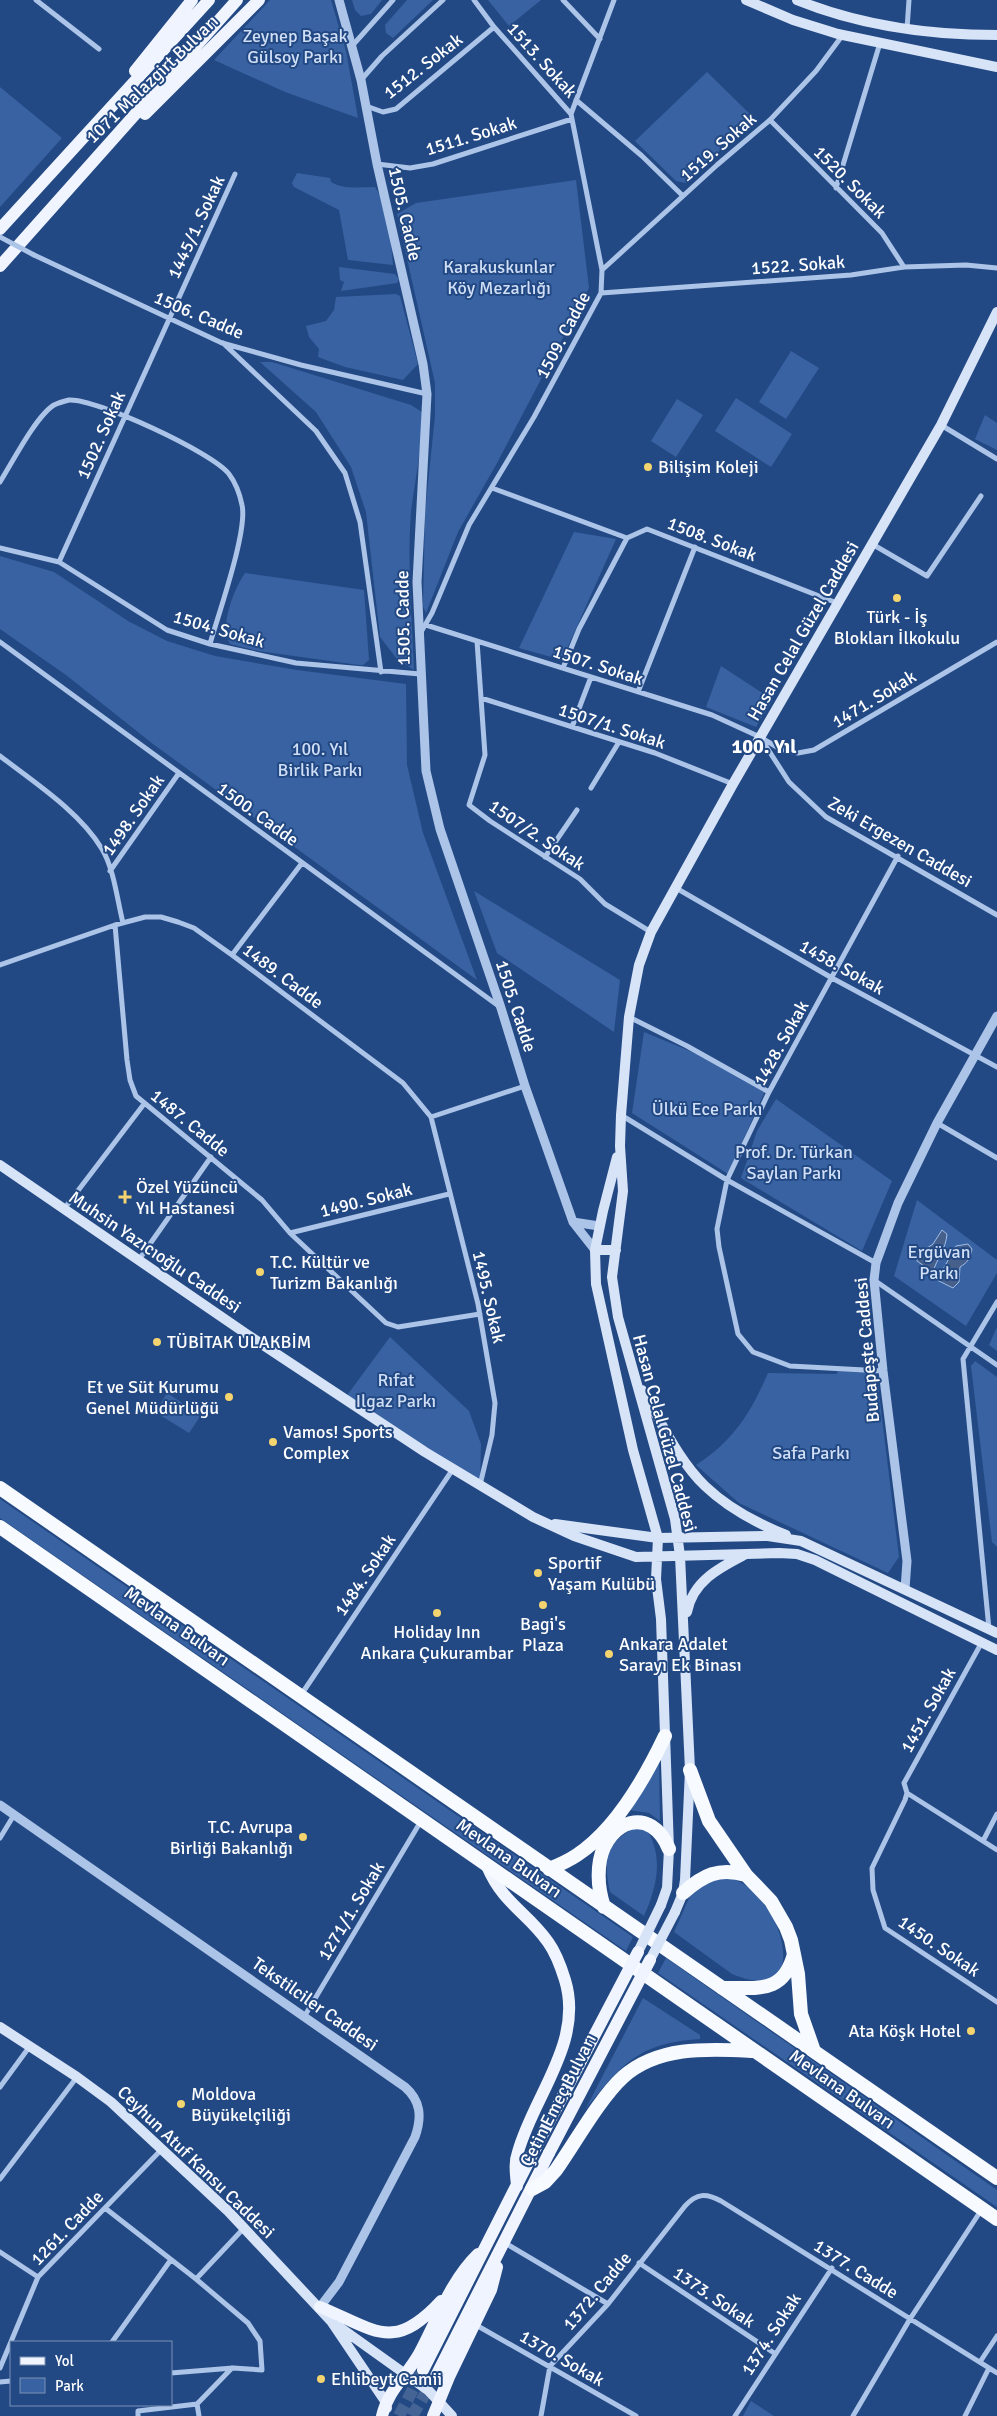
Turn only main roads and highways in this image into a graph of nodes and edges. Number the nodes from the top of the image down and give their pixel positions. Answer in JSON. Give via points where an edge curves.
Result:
{"nodes":[{"id":1,"x":192,"y":0,"type":"edge"},
{"id":2,"x":209,"y":0,"type":"edge"},
{"id":3,"x":237,"y":0,"type":"edge"},
{"id":4,"x":258,"y":0,"type":"edge"},
{"id":5,"x":746,"y":0,"type":"edge"},
{"id":6,"x":797,"y":0,"type":"edge"},
{"id":7,"x":997,"y":35,"type":"edge"},
{"id":8,"x":997,"y":66,"type":"edge"},
{"id":9,"x":108,"y":110,"type":"junction"},
{"id":10,"x":91,"y":162,"type":"junction"},
{"id":11,"x":0,"y":229,"type":"edge"},
{"id":12,"x":0,"y":266,"type":"edge"},
{"id":13,"x":997,"y":312,"type":"edge"},
{"id":14,"x":620,"y":1146,"type":"junction"},
{"id":15,"x":0,"y":1165,"type":"edge"},
{"id":16,"x":599,"y":1226,"type":"junction"},
{"id":17,"x":618,"y":1229,"type":"junction"},
{"id":18,"x":595,"y":1250,"type":"junction"},
{"id":19,"x":616,"y":1250,"type":"junction"},
{"id":20,"x":635,"y":1378,"type":"junction"},
{"id":21,"x":0,"y":1488,"type":"edge"},
{"id":22,"x":547,"y":1524,"type":"junction"},
{"id":23,"x":0,"y":1527,"type":"edge"},
{"id":24,"x":678,"y":1537,"type":"junction"},
{"id":25,"x":658,"y":1538,"type":"junction"},
{"id":26,"x":801,"y":1541,"type":"junction"},
{"id":27,"x":748,"y":1553,"type":"junction"},
{"id":28,"x":680,"y":1556,"type":"junction"},
{"id":29,"x":657,"y":1557,"type":"junction"},
{"id":30,"x":684,"y":1630,"type":"junction"},
{"id":31,"x":993,"y":1631,"type":"edge"},
{"id":32,"x":997,"y":1650,"type":"edge"},
{"id":33,"x":665,"y":1736,"type":"junction"},
{"id":34,"x":690,"y":1770,"type":"junction"},
{"id":35,"x":669,"y":1849,"type":"junction"},
{"id":36,"x":487,"y":1866,"type":"junction"},
{"id":37,"x":550,"y":1869,"type":"junction"},
{"id":38,"x":746,"y":1875,"type":"junction"},
{"id":39,"x":683,"y":1893,"type":"junction"},
{"id":40,"x":604,"y":1907,"type":"junction"},
{"id":41,"x":638,"y":1952,"type":"joint"},
{"id":42,"x":795,"y":1953,"type":"junction"},
{"id":43,"x":650,"y":1960,"type":"joint"},
{"id":44,"x":722,"y":1988,"type":"junction"},
{"id":45,"x":0,"y":2027,"type":"edge"},
{"id":46,"x":754,"y":2051,"type":"junction"},
{"id":47,"x":815,"y":2052,"type":"junction"},
{"id":48,"x":997,"y":2178,"type":"edge"},
{"id":49,"x":517,"y":2186,"type":"junction"},
{"id":50,"x":532,"y":2189,"type":"junction"},
{"id":51,"x":997,"y":2219,"type":"edge"},
{"id":52,"x":487,"y":2246,"type":"junction"},
{"id":53,"x":498,"y":2256,"type":"junction"},
{"id":54,"x":453,"y":2288,"type":"junction"},
{"id":55,"x":320,"y":2307,"type":"junction"},
{"id":56,"x":331,"y":2321,"type":"junction"},
{"id":57,"x":423,"y":2370,"type":"tunnel mouth"},
{"id":58,"x":406,"y":2375,"type":"junction"},
{"id":59,"x":436,"y":2376,"type":"tunnel mouth"},
{"id":60,"x":385,"y":2401,"type":"junction"},
{"id":61,"x":439,"y":2403,"type":"junction"},
{"id":62,"x":382,"y":2416,"type":"edge"},
{"id":63,"x":388,"y":2416,"type":"edge"},
{"id":64,"x":433,"y":2416,"type":"edge"},
{"id":65,"x":452,"y":2416,"type":"edge"}],
"edges":[{"from":1,"to":9,"type":"main road","name":"1071 Malazgirt Bulvarı","via":[[144,57]]},
{"from":2,"to":9,"type":"main road","name":"1071 Malazgirt Bulvarı"},
{"from":3,"to":10,"type":"main road","name":"1071 Malazgirt Bulvarı"},
{"from":4,"to":10,"type":"main road","name":"1071 Malazgirt Bulvarı","via":[[128,132]]},
{"from":5,"to":8,"type":"main road","via":[[793,20],[842,35]]},
{"from":6,"to":7,"type":"main road","via":[[859,21],[907,30]]},
{"from":9,"to":11,"type":"main road","name":"1071 Malazgirt Bulvarı"},
{"from":10,"to":12,"type":"main road","name":"1071 Malazgirt Bulvarı"},
{"from":13,"to":14,"type":"main road","name":"Hasan Celal Güzel Caddesi","via":[[941,425],[651,932],[639,964],[629,1017]]},
{"from":14,"to":16,"type":"main road","name":"Hasan Celal Güzel Caddesi"},
{"from":14,"to":17,"type":"main road","name":"Hasan Celal Güzel Caddesi","via":[[622,1191]]},
{"from":15,"to":22,"type":"main road","name":"Muhsin Yazıcıoğlu Caddesi","via":[[248,1336],[480,1486]]},
{"from":16,"to":17,"type":"main road"},
{"from":16,"to":18,"type":"main road","name":"Hasan Celal Güzel Caddesi"},
{"from":17,"to":19,"type":"main road","name":"Hasan Celal Güzel Caddesi"},
{"from":18,"to":19,"type":"main road"},
{"from":18,"to":25,"type":"main road","name":"Hasan Celal Güzel Caddesi","via":[[596,1284],[633,1450]]},
{"from":19,"to":20,"type":"main road","name":"Hasan Celal Güzel Caddesi","via":[[612,1277],[618,1317]]},
{"from":20,"to":24,"type":"main road","name":"Hasan Celal Güzel Caddesi"},
{"from":20,"to":26,"type":"main road","via":[[686,1463],[704,1485],[729,1506],[760,1524]]},
{"from":21,"to":37,"type":"highway","name":"Mevlana Bulvarı"},
{"from":22,"to":25,"type":"main road","name":"Muhsin Yazıcıoğlu Caddesi"},
{"from":22,"to":29,"type":"main road","name":"Muhsin Yazıcıoğlu Caddesi","via":[[636,1557]]},
{"from":23,"to":36,"type":"highway","name":"Mevlana Bulvarı"},
{"from":24,"to":25,"type":"main road","name":"Muhsin Yazıcıoğlu Caddesi"},
{"from":24,"to":26,"type":"main road","name":"Muhsin Yazıcıoğlu Caddesi","via":[[768,1536]]},
{"from":24,"to":28,"type":"main road","name":"Hasan Celal Güzel Caddesi"},
{"from":25,"to":29,"type":"main road","name":"Hasan Celal Güzel Caddesi"},
{"from":26,"to":31,"type":"main road","name":"Muhsin Yazıcıoğlu Caddesi"},
{"from":27,"to":28,"type":"main road","name":"Muhsin Yazıcıoğlu Caddesi"},
{"from":27,"to":30,"type":"main road","via":[[712,1571],[697,1588],[689,1602]]},
{"from":27,"to":32,"type":"main road","name":"Muhsin Yazıcıoğlu Caddesi","via":[[797,1554],[815,1560]]},
{"from":28,"to":29,"type":"main road","name":"Muhsin Yazıcıoğlu Caddesi"},
{"from":28,"to":30,"type":"main road","name":"Hasan Celal Güzel Caddesi"},
{"from":29,"to":33,"type":"main road","name":"Hasan Celal Güzel Caddesi"},
{"from":30,"to":34,"type":"main road","name":"Hasan Celal Güzel Caddesi"},
{"from":33,"to":35,"type":"main road","name":"Hasan Celal Güzel Caddesi"},
{"from":33,"to":37,"type":"highway","via":[[614,1818],[584,1850]]},
{"from":34,"to":38,"type":"highway","via":[[709,1821]]},
{"from":34,"to":39,"type":"main road","name":"Hasan Celal Güzel Caddesi"},
{"from":35,"to":40,"type":"highway","via":[[660,1833],[645,1822],[634,1822],[616,1831],[600,1860],[598,1886]]},
{"from":35,"to":41,"type":"main road","name":"Hasan Celal Güzel Caddesi","bridge":true,"via":[[667,1888]]},
{"from":36,"to":46,"type":"highway","name":"Mevlana Bulvarı"},
{"from":36,"to":49,"type":"main road","via":[[505,1898],[549,1942],[566,1982],[569,2008],[563,2047],[517,2152]]},
{"from":37,"to":40,"type":"highway","name":"Mevlana Bulvarı"},
{"from":38,"to":39,"type":"highway","via":[[726,1871],[710,1873]]},
{"from":38,"to":42,"type":"highway","via":[[776,1909]]},
{"from":39,"to":43,"type":"main road","name":"Hasan Celal Güzel Caddesi","bridge":true},
{"from":40,"to":44,"type":"highway","name":"Mevlana Bulvarı"},
{"from":41,"to":49,"type":"main road","name":"Çetin Emeç Bulvarı","bridge":true},
{"from":42,"to":44,"type":"highway","via":[[786,1976],[775,1984]]},
{"from":42,"to":47,"type":"highway","via":[[801,2014]]},
{"from":43,"to":50,"type":"main road","name":"Çetin Emeç Bulvarı","bridge":true},
{"from":44,"to":47,"type":"highway","name":"Mevlana Bulvarı"},
{"from":45,"to":55,"type":"main road","name":"Ceyhun Atuf Kansu Caddesi","via":[[77,2077],[131,2119]]},
{"from":46,"to":50,"type":"highway","via":[[676,2053],[635,2068],[616,2084],[556,2170],[545,2182]]},
{"from":46,"to":51,"type":"highway","name":"Mevlana Bulvarı"},
{"from":47,"to":48,"type":"highway","name":"Mevlana Bulvarı"},
{"from":49,"to":52,"type":"main road","name":"Çetin Emeç Bulvarı"},
{"from":50,"to":53,"type":"main road","name":"Çetin Emeç Bulvarı"},
{"from":52,"to":54,"type":"main road","name":"Çetin Emeç Bulvarı","via":[[469,2264]]},
{"from":52,"to":57,"type":"main road","name":"Çetin Emeç Bulvarı"},
{"from":53,"to":59,"type":"main road","name":"Çetin Emeç Bulvarı"},
{"from":53,"to":61,"type":"main road","name":"Çetin Emeç Bulvarı","via":[[491,2290]]},
{"from":54,"to":55,"type":"main road","via":[[412,2328],[388,2334]]},
{"from":54,"to":58,"type":"main road","name":"Çetin Emeç Bulvarı"},
{"from":55,"to":56,"type":"main road","name":"Ceyhun Atuf Kansu Caddesi"},
{"from":56,"to":58,"type":"main road","name":"Ceyhun Atuf Kansu Caddesi"},
{"from":56,"to":60,"type":"main road","name":"Ceyhun Atuf Kansu Caddesi"},
{"from":58,"to":60,"type":"main road","name":"Çetin Emeç Bulvarı"},
{"from":58,"to":61,"type":"main road","name":"Ceyhun Atuf Kansu Caddesi","via":[[429,2391]]},
{"from":60,"to":62,"type":"main road","name":"Çetin Emeç Bulvarı"},
{"from":60,"to":63,"type":"main road","name":"Ceyhun Atuf Kansu Caddesi"},
{"from":61,"to":64,"type":"main road","name":"Çetin Emeç Bulvarı"},
{"from":61,"to":65,"type":"main road","name":"Ceyhun Atuf Kansu Caddesi"}]}
